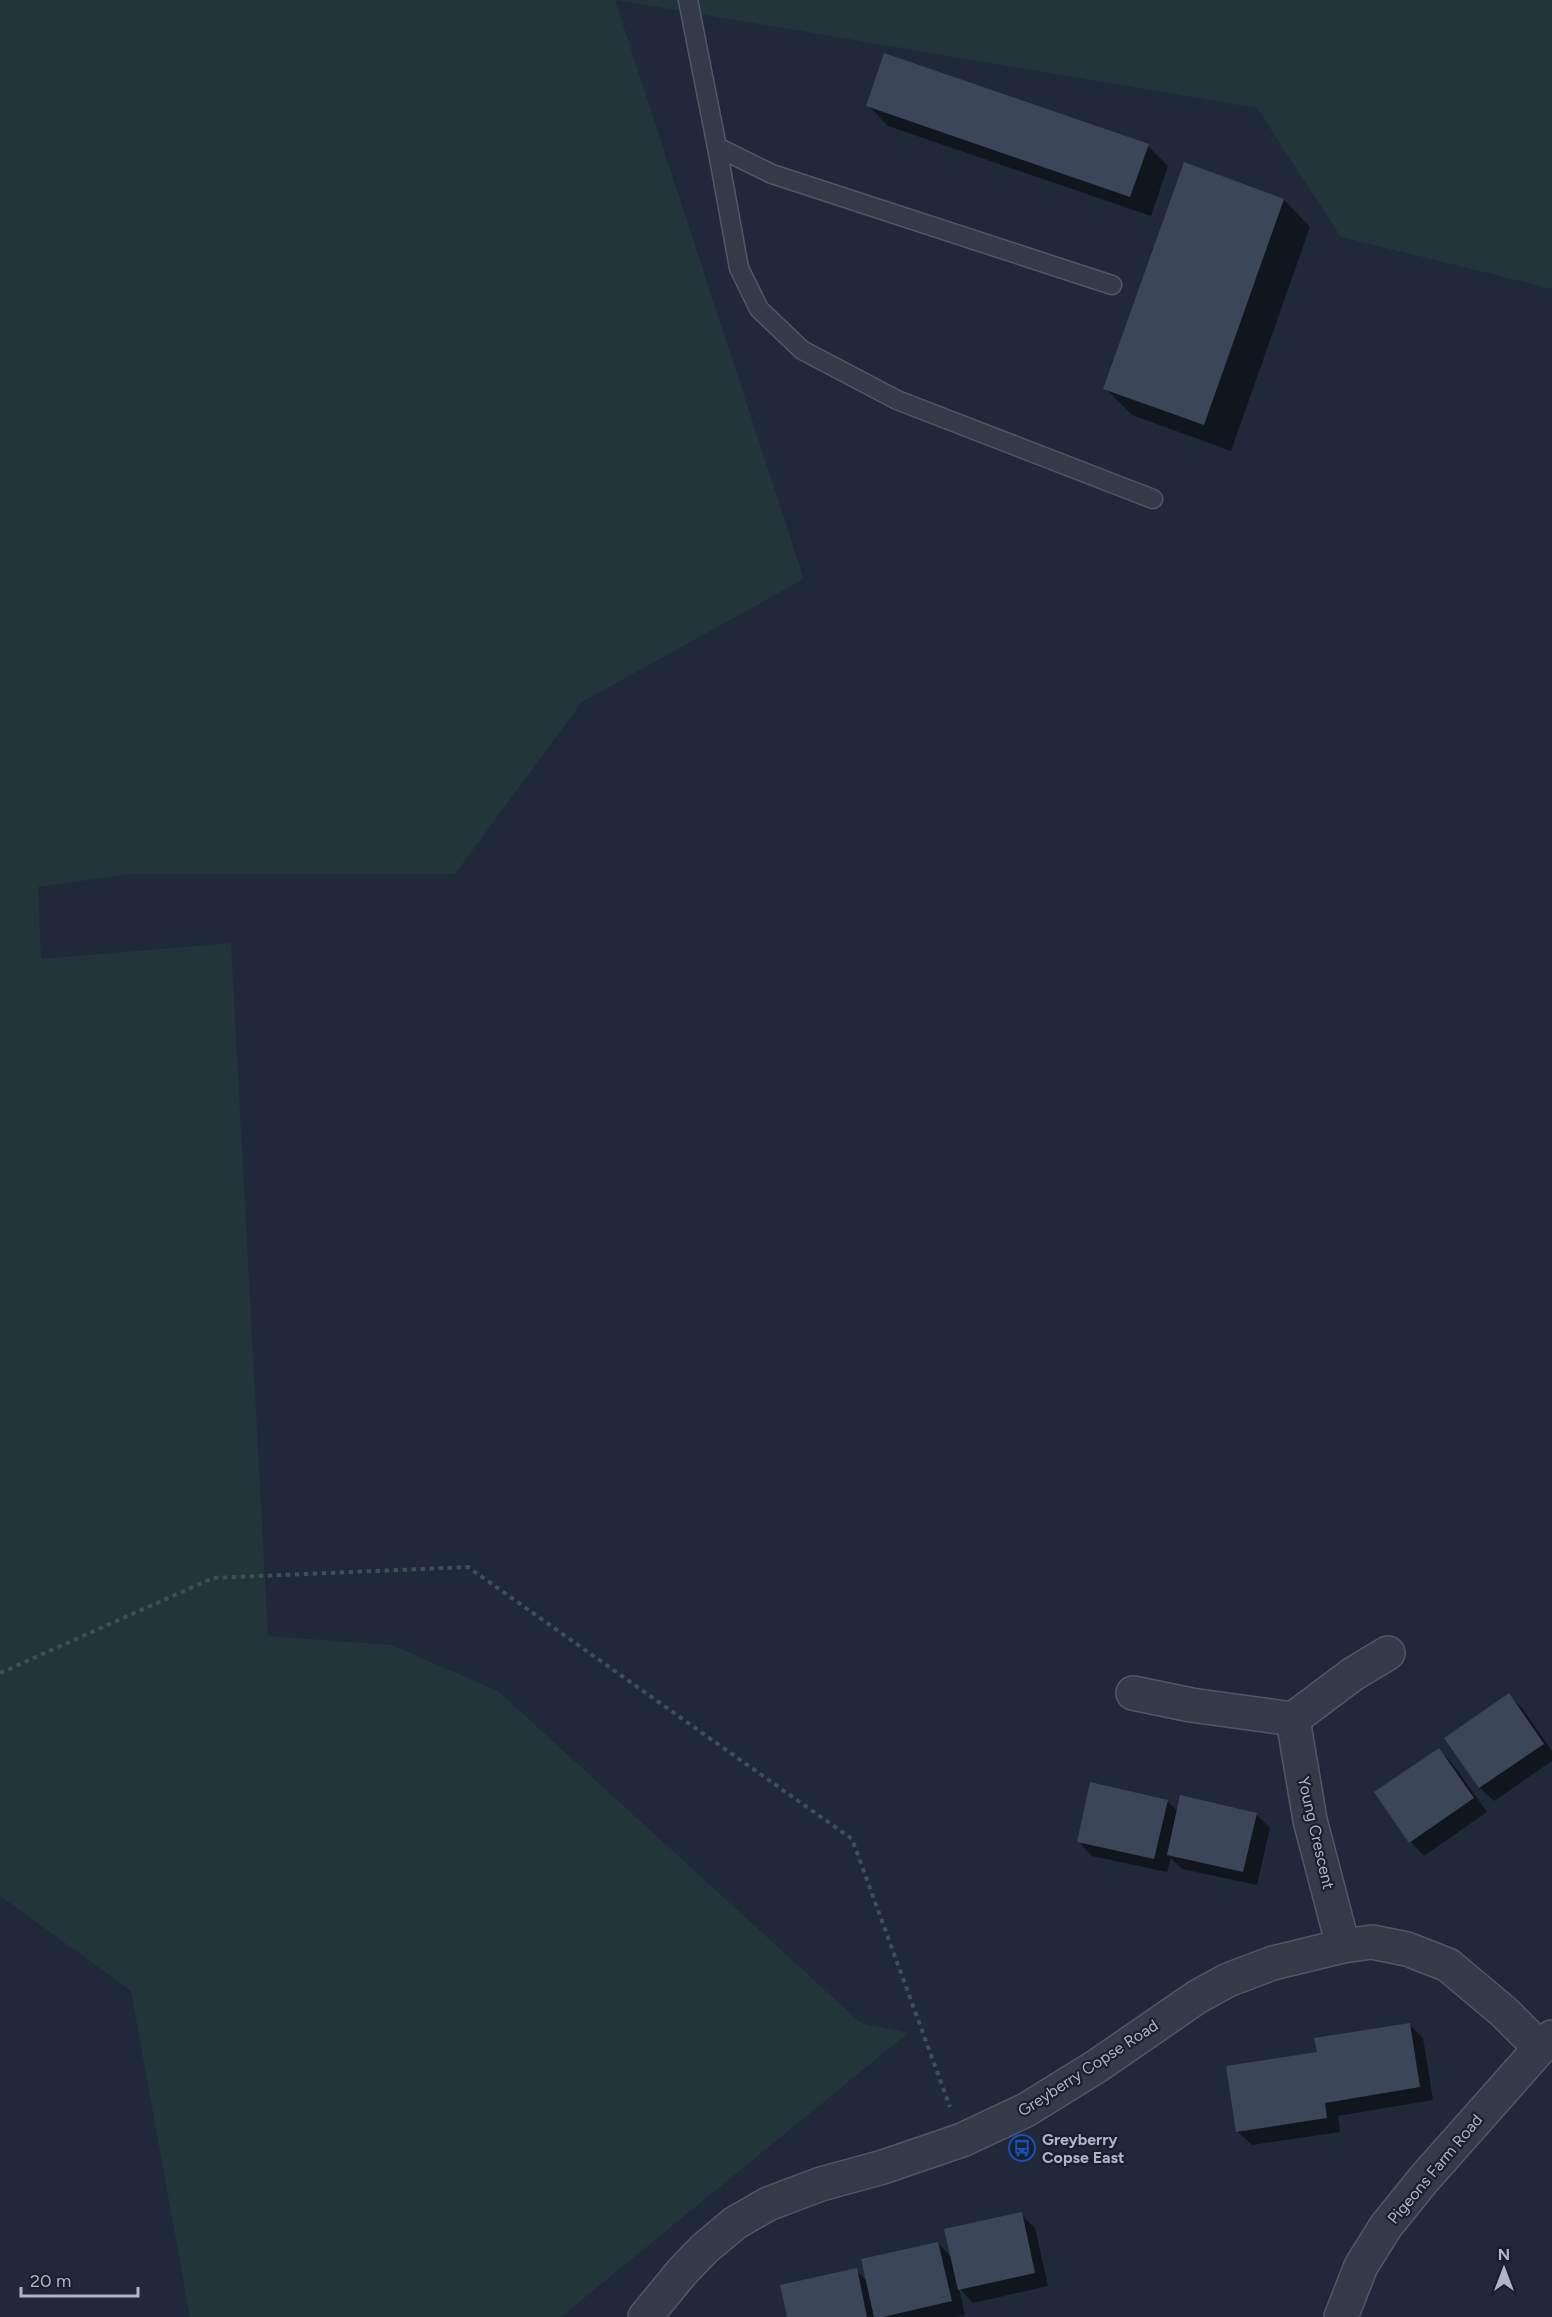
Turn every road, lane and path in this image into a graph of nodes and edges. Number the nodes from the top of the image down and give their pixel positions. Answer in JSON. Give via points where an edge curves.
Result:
{"nodes":[{"id":1,"x":688,"y":0,"type":"edge"},
{"id":2,"x":717,"y":147,"type":"junction"},
{"id":3,"x":1112,"y":285,"type":"dead end"},
{"id":4,"x":1153,"y":499,"type":"dead end"},
{"id":5,"x":1388,"y":1653,"type":"dead end"},
{"id":6,"x":0,"y":1673,"type":"edge"},
{"id":7,"x":1133,"y":1693,"type":"dead end"},
{"id":8,"x":1293,"y":1719,"type":"junction"},
{"id":9,"x":1343,"y":1946,"type":"junction"},
{"id":10,"x":1546,"y":2042,"type":"edge"},
{"id":11,"x":962,"y":2140,"type":"junction"},
{"id":12,"x":645,"y":2317,"type":"edge"},
{"id":13,"x":1341,"y":2317,"type":"edge"}],
"edges":[{"from":1,"to":2,"type":"lane"},
{"from":2,"to":3,"type":"lane","via":[[772,174]]},
{"from":2,"to":4,"type":"lane","via":[[739,268],[759,309],[802,350],[897,400]]},
{"from":5,"to":8,"type":"street"},
{"from":6,"to":11,"type":"path","via":[[213,1578],[468,1567],[852,1839]]},
{"from":7,"to":8,"type":"street"},
{"from":8,"to":9,"type":"street","name":"Young Crescent","via":[[1310,1820]]},
{"from":9,"to":10,"type":"street","name":"Greyberry Copse Road","via":[[1372,1942],[1407,1949],[1448,1965]]},
{"from":9,"to":11,"type":"street","name":"Greyberry Copse Road","via":[[1273,1963],[1228,1980],[1026,2110]]},
{"from":10,"to":13,"type":"street","name":"Pigeons Farm Road","via":[[1386,2226],[1360,2266]]},
{"from":11,"to":12,"type":"street","name":"Greyberry Copse Road","via":[[768,2204],[735,2223],[704,2249]]}]}
